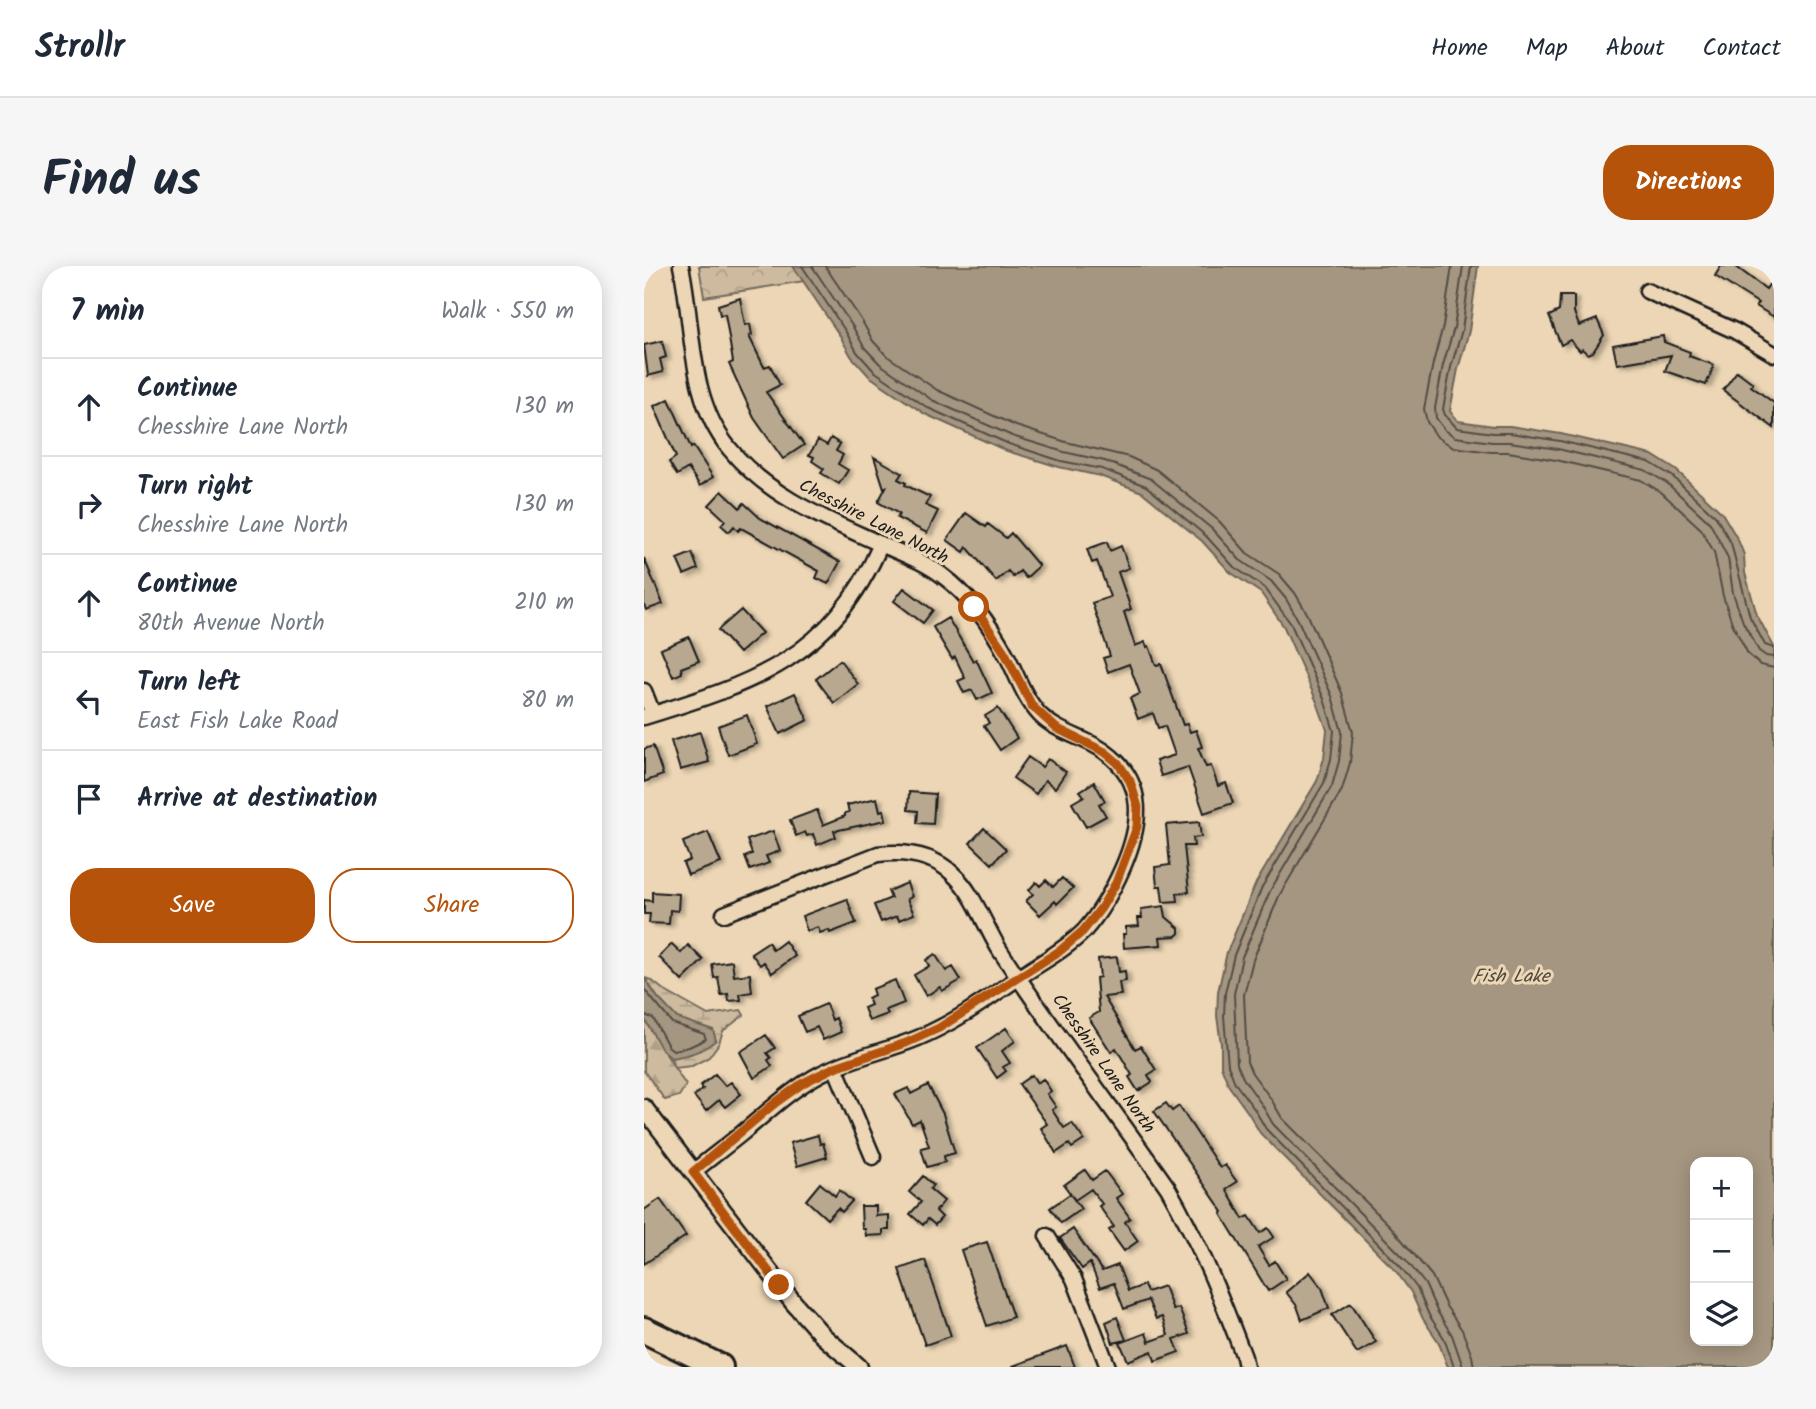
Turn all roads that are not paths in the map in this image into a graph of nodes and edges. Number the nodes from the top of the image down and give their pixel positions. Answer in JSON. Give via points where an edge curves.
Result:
{"nodes":[{"id":1,"x":681,"y":266,"type":"edge"},
{"id":2,"x":1647,"y":291,"type":"dead end"},
{"id":3,"x":1774,"y":354,"type":"edge"},
{"id":4,"x":881,"y":544,"type":"junction"},
{"id":5,"x":644,"y":691,"type":"edge"},
{"id":6,"x":648,"y":716,"type":"edge"},
{"id":7,"x":724,"y":914,"type":"dead end"},
{"id":8,"x":1019,"y":977,"type":"junction"},
{"id":9,"x":835,"y":1067,"type":"junction"},
{"id":10,"x":644,"y":1108,"type":"edge"},
{"id":11,"x":873,"y":1157,"type":"dead end"},
{"id":12,"x":693,"y":1172,"type":"junction"},
{"id":13,"x":1047,"y":1236,"type":"dead end"},
{"id":14,"x":644,"y":1330,"type":"edge"},
{"id":15,"x":644,"y":1343,"type":"edge"},
{"id":16,"x":688,"y":1367,"type":"edge"},
{"id":17,"x":720,"y":1367,"type":"edge"},
{"id":18,"x":859,"y":1367,"type":"edge"},
{"id":19,"x":1108,"y":1367,"type":"edge"},
{"id":20,"x":1246,"y":1367,"type":"edge"}],
"edges":[{"from":1,"to":4,"type":"street","name":"Chesshire Lane North","via":[[703,402],[729,448],[789,500]]},
{"from":2,"to":3,"type":"street"},
{"from":4,"to":6,"type":"street","via":[[859,589],[814,640],[728,690]]},
{"from":4,"to":8,"type":"street","name":"Chesshire Lane North","via":[[929,566],[960,590],[994,635],[1032,706],[1056,728],[1105,752],[1118,763],[1135,793],[1137,827],[1132,845],[1101,908],[1061,950]]},
{"from":5,"to":6,"type":"street"},
{"from":7,"to":8,"type":"street","via":[[864,858],[893,852],[922,856],[956,876]]},
{"from":8,"to":9,"type":"street","via":[[921,1037]]},
{"from":8,"to":20,"type":"street","name":"Chesshire Lane North","via":[[1186,1218]]},
{"from":9,"to":11,"type":"street"},
{"from":9,"to":12,"type":"street","via":[[775,1103]]},
{"from":10,"to":12,"type":"street"},
{"from":12,"to":18,"type":"street","via":[[807,1319]]},
{"from":13,"to":19,"type":"street","via":[[1074,1279]]},
{"from":14,"to":17,"type":"highway"},
{"from":15,"to":16,"type":"highway"}]}
